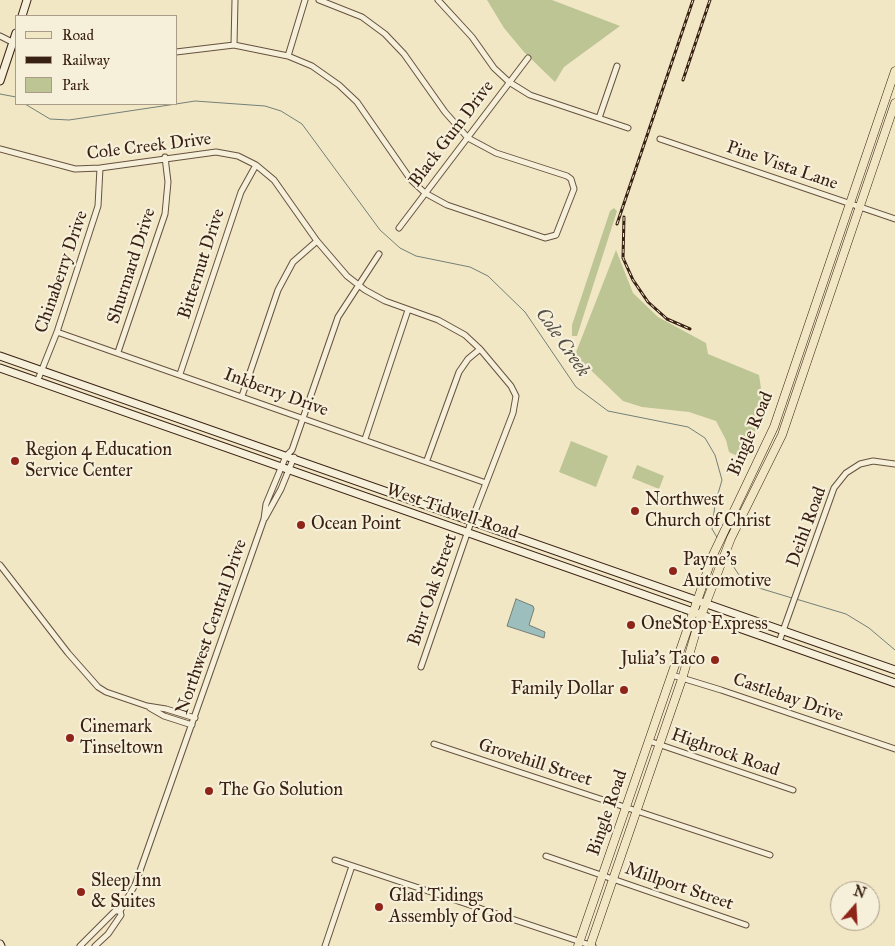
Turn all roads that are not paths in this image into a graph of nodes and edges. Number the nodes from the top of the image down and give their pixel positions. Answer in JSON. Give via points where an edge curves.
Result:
{"nodes":[{"id":1,"x":27,"y":0,"type":"edge"},
{"id":2,"x":235,"y":0,"type":"edge"},
{"id":3,"x":305,"y":0,"type":"edge"},
{"id":4,"x":319,"y":0,"type":"edge"},
{"id":5,"x":438,"y":0,"type":"edge"},
{"id":6,"x":22,"y":15,"type":"edge"},
{"id":7,"x":0,"y":36,"type":"edge"},
{"id":8,"x":15,"y":44,"type":"edge"},
{"id":9,"x":234,"y":45,"type":"junction"},
{"id":10,"x":178,"y":52,"type":"edge"},
{"id":11,"x":288,"y":56,"type":"junction"},
{"id":12,"x":528,"y":58,"type":"dead end"},
{"id":13,"x":617,"y":66,"type":"dead end"},
{"id":14,"x":895,"y":71,"type":"edge"},
{"id":15,"x":0,"y":81,"type":"edge"},
{"id":16,"x":509,"y":82,"type":"junction"},
{"id":17,"x":895,"y":103,"type":"edge"},
{"id":18,"x":881,"y":111,"type":"junction"},
{"id":19,"x":891,"y":114,"type":"junction"},
{"id":20,"x":599,"y":118,"type":"junction"},
{"id":21,"x":628,"y":128,"type":"dead end"},
{"id":22,"x":468,"y":138,"type":"junction"},
{"id":23,"x":660,"y":139,"type":"dead end"},
{"id":24,"x":0,"y":149,"type":"edge"},
{"id":25,"x":165,"y":158,"type":"junction"},
{"id":26,"x":256,"y":165,"type":"junction"},
{"id":27,"x":100,"y":168,"type":"junction"},
{"id":28,"x":426,"y":193,"type":"junction"},
{"id":29,"x":848,"y":203,"type":"junction"},
{"id":30,"x":860,"y":207,"type":"junction"},
{"id":31,"x":895,"y":219,"type":"edge"},
{"id":32,"x":399,"y":228,"type":"dead end"},
{"id":33,"x":318,"y":241,"type":"junction"},
{"id":34,"x":379,"y":254,"type":"dead end"},
{"id":35,"x":358,"y":285,"type":"junction"},
{"id":36,"x":814,"y":304,"type":"junction"},
{"id":37,"x":826,"y":307,"type":"junction"},
{"id":38,"x":408,"y":310,"type":"junction"},
{"id":39,"x":57,"y":332,"type":"junction"},
{"id":40,"x":480,"y":349,"type":"junction"},
{"id":41,"x":118,"y":352,"type":"junction"},
{"id":42,"x":0,"y":356,"type":"edge"},
{"id":43,"x":0,"y":368,"type":"edge"},
{"id":44,"x":42,"y":370,"type":"junction"},
{"id":45,"x":180,"y":374,"type":"junction"},
{"id":46,"x":37,"y":382,"type":"junction"},
{"id":47,"x":242,"y":396,"type":"junction"},
{"id":48,"x":784,"y":400,"type":"junction"},
{"id":49,"x":794,"y":402,"type":"junction"},
{"id":50,"x":513,"y":413,"type":"joint"},
{"id":51,"x":165,"y":414,"type":"junction"},
{"id":52,"x":304,"y":418,"type":"junction"},
{"id":53,"x":162,"y":427,"type":"junction"},
{"id":54,"x":366,"y":438,"type":"junction"},
{"id":55,"x":292,"y":450,"type":"junction"},
{"id":56,"x":286,"y":456,"type":"junction"},
{"id":57,"x":294,"y":459,"type":"junction"},
{"id":58,"x":427,"y":460,"type":"junction"},
{"id":59,"x":895,"y":464,"type":"edge"},
{"id":60,"x":281,"y":468,"type":"junction"},
{"id":61,"x":289,"y":471,"type":"junction"},
{"id":62,"x":486,"y":482,"type":"junction"},
{"id":63,"x":739,"y":498,"type":"junction"},
{"id":64,"x":748,"y":503,"type":"junction"},
{"id":65,"x":264,"y":519,"type":"junction"},
{"id":66,"x":471,"y":522,"type":"junction"},
{"id":67,"x":467,"y":533,"type":"junction"},
{"id":68,"x":554,"y":551,"type":"junction"},
{"id":69,"x":550,"y":562,"type":"junction"},
{"id":70,"x":0,"y":565,"type":"edge"},
{"id":71,"x":613,"y":572,"type":"junction"},
{"id":72,"x":610,"y":583,"type":"junction"},
{"id":73,"x":697,"y":601,"type":"junction"},
{"id":74,"x":706,"y":604,"type":"junction"},
{"id":75,"x":692,"y":612,"type":"junction"},
{"id":76,"x":701,"y":615,"type":"junction"},
{"id":77,"x":783,"y":632,"type":"junction"},
{"id":78,"x":779,"y":642,"type":"junction"},
{"id":79,"x":839,"y":650,"type":"junction"},
{"id":80,"x":836,"y":662,"type":"junction"},
{"id":81,"x":421,"y":667,"type":"dead end"},
{"id":82,"x":895,"y":670,"type":"edge"},
{"id":83,"x":672,"y":676,"type":"junction"},
{"id":84,"x":682,"y":679,"type":"junction"},
{"id":85,"x":893,"y":682,"type":"edge"},
{"id":86,"x":147,"y":706,"type":"junction"},
{"id":87,"x":194,"y":718,"type":"junction"},
{"id":88,"x":192,"y":725,"type":"junction"},
{"id":89,"x":649,"y":741,"type":"junction"},
{"id":90,"x":434,"y":744,"type":"dead end"},
{"id":91,"x":659,"y":744,"type":"junction"},
{"id":92,"x":895,"y":749,"type":"edge"},
{"id":93,"x":792,"y":790,"type":"dead end"},
{"id":94,"x":625,"y":807,"type":"junction"},
{"id":95,"x":635,"y":811,"type":"junction"},
{"id":96,"x":770,"y":855,"type":"dead end"},
{"id":97,"x":546,"y":856,"type":"dead end"},
{"id":98,"x":335,"y":860,"type":"dead end"},
{"id":99,"x":352,"y":866,"type":"junction"},
{"id":100,"x":602,"y":875,"type":"junction"},
{"id":101,"x":613,"y":878,"type":"junction"},
{"id":102,"x":120,"y":911,"type":"junction"},
{"id":103,"x":746,"y":925,"type":"dead end"},
{"id":104,"x":578,"y":944,"type":"edge"},
{"id":105,"x":82,"y":946,"type":"edge"},
{"id":106,"x":94,"y":946,"type":"edge"},
{"id":107,"x":325,"y":946,"type":"edge"},
{"id":108,"x":591,"y":946,"type":"edge"}],
"edges":[{"from":1,"to":6,"type":"main road"},
{"from":2,"to":9,"type":"street"},
{"from":3,"to":11,"type":"street"},
{"from":4,"to":22,"type":"street","via":[[362,17],[385,34]]},
{"from":5,"to":16,"type":"street"},
{"from":7,"to":8,"type":"street"},
{"from":8,"to":15,"type":"main road"},
{"from":9,"to":10,"type":"street"},
{"from":9,"to":11,"type":"street"},
{"from":11,"to":28,"type":"street","via":[[312,66],[358,102],[411,180]]},
{"from":12,"to":16,"type":"street","name":"Black Gum Drive"},
{"from":13,"to":20,"type":"street"},
{"from":14,"to":18,"type":"main road","name":"Bingle Road"},
{"from":16,"to":20,"type":"street","via":[[530,95]]},
{"from":16,"to":22,"type":"street","name":"Black Gum Drive"},
{"from":17,"to":19,"type":"main road","name":"Bingle Road"},
{"from":18,"to":19,"type":"main road"},
{"from":18,"to":29,"type":"main road","name":"Bingle Road"},
{"from":19,"to":30,"type":"main road","name":"Bingle Road"},
{"from":20,"to":21,"type":"street"},
{"from":22,"to":28,"type":"street","name":"Black Gum Drive"},
{"from":22,"to":28,"type":"street","via":[[496,153],[571,179],[574,189],[556,236],[545,238],[447,205]]},
{"from":23,"to":29,"type":"street","name":"Pine Vista Lane"},
{"from":24,"to":27,"type":"street","name":"Cole Creek Drive","via":[[75,169]]},
{"from":25,"to":26,"type":"street","name":"Cole Creek Drive","via":[[216,152],[238,156]]},
{"from":25,"to":27,"type":"street","name":"Cole Creek Drive"},
{"from":25,"to":41,"type":"street","name":"Shurmard Drive","via":[[168,182],[165,214]]},
{"from":26,"to":33,"type":"street","name":"Cole Creek Drive","via":[[274,180]]},
{"from":26,"to":45,"type":"street","name":"Bitternut Drive","via":[[241,192]]},
{"from":27,"to":39,"type":"street","name":"Chinaberry Drive","via":[[98,206]]},
{"from":28,"to":32,"type":"street","name":"Black Gum Drive"},
{"from":29,"to":30,"type":"street","name":"Pine Vista Lane"},
{"from":29,"to":36,"type":"main road","name":"Bingle Road"},
{"from":30,"to":31,"type":"street","name":"Pine Vista Lane"},
{"from":30,"to":37,"type":"main road","name":"Bingle Road"},
{"from":33,"to":35,"type":"street","name":"Cole Creek Drive"},
{"from":33,"to":47,"type":"street","via":[[293,262],[278,290]]},
{"from":34,"to":35,"type":"street"},
{"from":35,"to":38,"type":"street","name":"Cole Creek Drive"},
{"from":35,"to":52,"type":"street","via":[[338,317]]},
{"from":36,"to":37,"type":"main road"},
{"from":36,"to":48,"type":"main road","name":"Bingle Road"},
{"from":37,"to":49,"type":"main road","name":"Bingle Road"},
{"from":38,"to":40,"type":"street","name":"Cole Creek Drive","via":[[465,335]]},
{"from":38,"to":54,"type":"street"},
{"from":39,"to":41,"type":"street","name":"Inkberry Drive"},
{"from":39,"to":44,"type":"street","name":"Chinaberry Drive"},
{"from":40,"to":50,"type":"street","name":"Cole Creek Drive","via":[[516,396]]},
{"from":40,"to":58,"type":"street","via":[[459,372]]},
{"from":41,"to":45,"type":"street","name":"Inkberry Drive"},
{"from":42,"to":44,"type":"main road","name":"West Tidwell Road"},
{"from":43,"to":46,"type":"main road","name":"West Tidwell Road"},
{"from":44,"to":46,"type":"street","name":"Chinaberry Drive"},
{"from":44,"to":51,"type":"main road","name":"West Tidwell Road"},
{"from":45,"to":47,"type":"street","name":"Inkberry Drive"},
{"from":46,"to":53,"type":"main road","name":"West Tidwell Road"},
{"from":47,"to":52,"type":"street","name":"Inkberry Drive"},
{"from":48,"to":49,"type":"main road"},
{"from":48,"to":63,"type":"main road","name":"Bingle Road","via":[[763,452]]},
{"from":49,"to":64,"type":"main road","name":"Bingle Road","via":[[772,460]]},
{"from":50,"to":62,"type":"street","name":"Burr Oak Street"},
{"from":51,"to":53,"type":"main road"},
{"from":51,"to":56,"type":"main road","name":"West Tidwell Road"},
{"from":52,"to":54,"type":"street","name":"Inkberry Drive"},
{"from":52,"to":55,"type":"street"},
{"from":53,"to":60,"type":"main road","name":"West Tidwell Road"},
{"from":54,"to":58,"type":"street","name":"Inkberry Drive"},
{"from":55,"to":56,"type":"street"},
{"from":55,"to":57,"type":"street"},
{"from":56,"to":57,"type":"main road","name":"West Tidwell Road"},
{"from":56,"to":60,"type":"street","name":"Northwest Central Drive"},
{"from":57,"to":61,"type":"street","name":"Northwest Central Drive"},
{"from":57,"to":66,"type":"main road","name":"West Tidwell Road"},
{"from":58,"to":62,"type":"street","name":"Inkberry Drive"},
{"from":59,"to":77,"type":"street","name":"Deihl Road","via":[[873,461],[860,464],[846,473],[834,488]]},
{"from":60,"to":61,"type":"main road","name":"West Tidwell Road"},
{"from":60,"to":65,"type":"street","name":"Northwest Central Drive","via":[[266,504]]},
{"from":61,"to":65,"type":"street","name":"Northwest Central Drive","via":[[273,508]]},
{"from":61,"to":67,"type":"main road","name":"West Tidwell Road"},
{"from":62,"to":66,"type":"street","name":"Burr Oak Street"},
{"from":63,"to":64,"type":"main road"},
{"from":63,"to":73,"type":"main road","name":"Bingle Road","via":[[713,554]]},
{"from":64,"to":74,"type":"main road","name":"Bingle Road"},
{"from":65,"to":87,"type":"street","name":"Northwest Central Drive"},
{"from":66,"to":67,"type":"street","name":"Burr Oak Street"},
{"from":66,"to":68,"type":"main road","name":"West Tidwell Road"},
{"from":67,"to":69,"type":"main road","name":"West Tidwell Road"},
{"from":67,"to":81,"type":"street","name":"Burr Oak Street"},
{"from":68,"to":69,"type":"main road"},
{"from":68,"to":71,"type":"main road","name":"West Tidwell Road"},
{"from":69,"to":72,"type":"main road","name":"West Tidwell Road"},
{"from":70,"to":86,"type":"street","via":[[95,684],[106,692]]},
{"from":71,"to":72,"type":"main road"},
{"from":71,"to":73,"type":"main road","name":"West Tidwell Road"},
{"from":72,"to":75,"type":"main road","name":"West Tidwell Road"},
{"from":73,"to":74,"type":"main road","name":"West Tidwell Road"},
{"from":73,"to":75,"type":"main road","name":"Bingle Road"},
{"from":74,"to":76,"type":"main road","name":"Bingle Road"},
{"from":74,"to":77,"type":"main road","name":"West Tidwell Road"},
{"from":75,"to":76,"type":"main road","name":"West Tidwell Road"},
{"from":75,"to":83,"type":"main road","name":"Bingle Road"},
{"from":76,"to":78,"type":"main road","name":"West Tidwell Road"},
{"from":76,"to":84,"type":"main road","name":"Bingle Road"},
{"from":77,"to":78,"type":"street","name":"Deihl Road"},
{"from":77,"to":79,"type":"main road","name":"West Tidwell Road"},
{"from":78,"to":80,"type":"main road","name":"West Tidwell Road"},
{"from":79,"to":80,"type":"main road"},
{"from":79,"to":82,"type":"main road","name":"West Tidwell Road"},
{"from":80,"to":85,"type":"main road","name":"West Tidwell Road"},
{"from":83,"to":84,"type":"street","name":"Castlebay Drive"},
{"from":83,"to":89,"type":"main road","name":"Bingle Road"},
{"from":84,"to":91,"type":"main road","name":"Bingle Road"},
{"from":84,"to":92,"type":"street","name":"Castlebay Drive"},
{"from":86,"to":87,"type":"street"},
{"from":86,"to":88,"type":"street","via":[[164,716]]},
{"from":87,"to":88,"type":"street","name":"Northwest Central Drive"},
{"from":88,"to":102,"type":"street","name":"Northwest Central Drive","via":[[135,885]]},
{"from":89,"to":91,"type":"street","name":"Highrock Road"},
{"from":89,"to":94,"type":"main road","name":"Bingle Road"},
{"from":90,"to":94,"type":"street","name":"Grovehill Street"},
{"from":91,"to":93,"type":"street","name":"Highrock Road"},
{"from":91,"to":95,"type":"main road","name":"Bingle Road"},
{"from":94,"to":95,"type":"street","name":"Grovehill Street"},
{"from":94,"to":100,"type":"main road","name":"Bingle Road"},
{"from":95,"to":96,"type":"street","name":"Grovehill Street"},
{"from":95,"to":101,"type":"main road","name":"Bingle Road"},
{"from":97,"to":100,"type":"street","name":"Millport Street"},
{"from":98,"to":99,"type":"street"},
{"from":99,"to":104,"type":"street"},
{"from":99,"to":107,"type":"street"},
{"from":100,"to":101,"type":"street","name":"Millport Street"},
{"from":100,"to":104,"type":"main road","name":"Bingle Road"},
{"from":101,"to":103,"type":"street","name":"Millport Street"},
{"from":101,"to":108,"type":"main road","name":"Bingle Road"},
{"from":102,"to":105,"type":"street","name":"Northwest Central Drive","via":[[115,911]]},
{"from":102,"to":106,"type":"street","name":"Northwest Central Drive","via":[[121,915],[108,934]]},
{"from":104,"to":108,"type":"street"}]}
